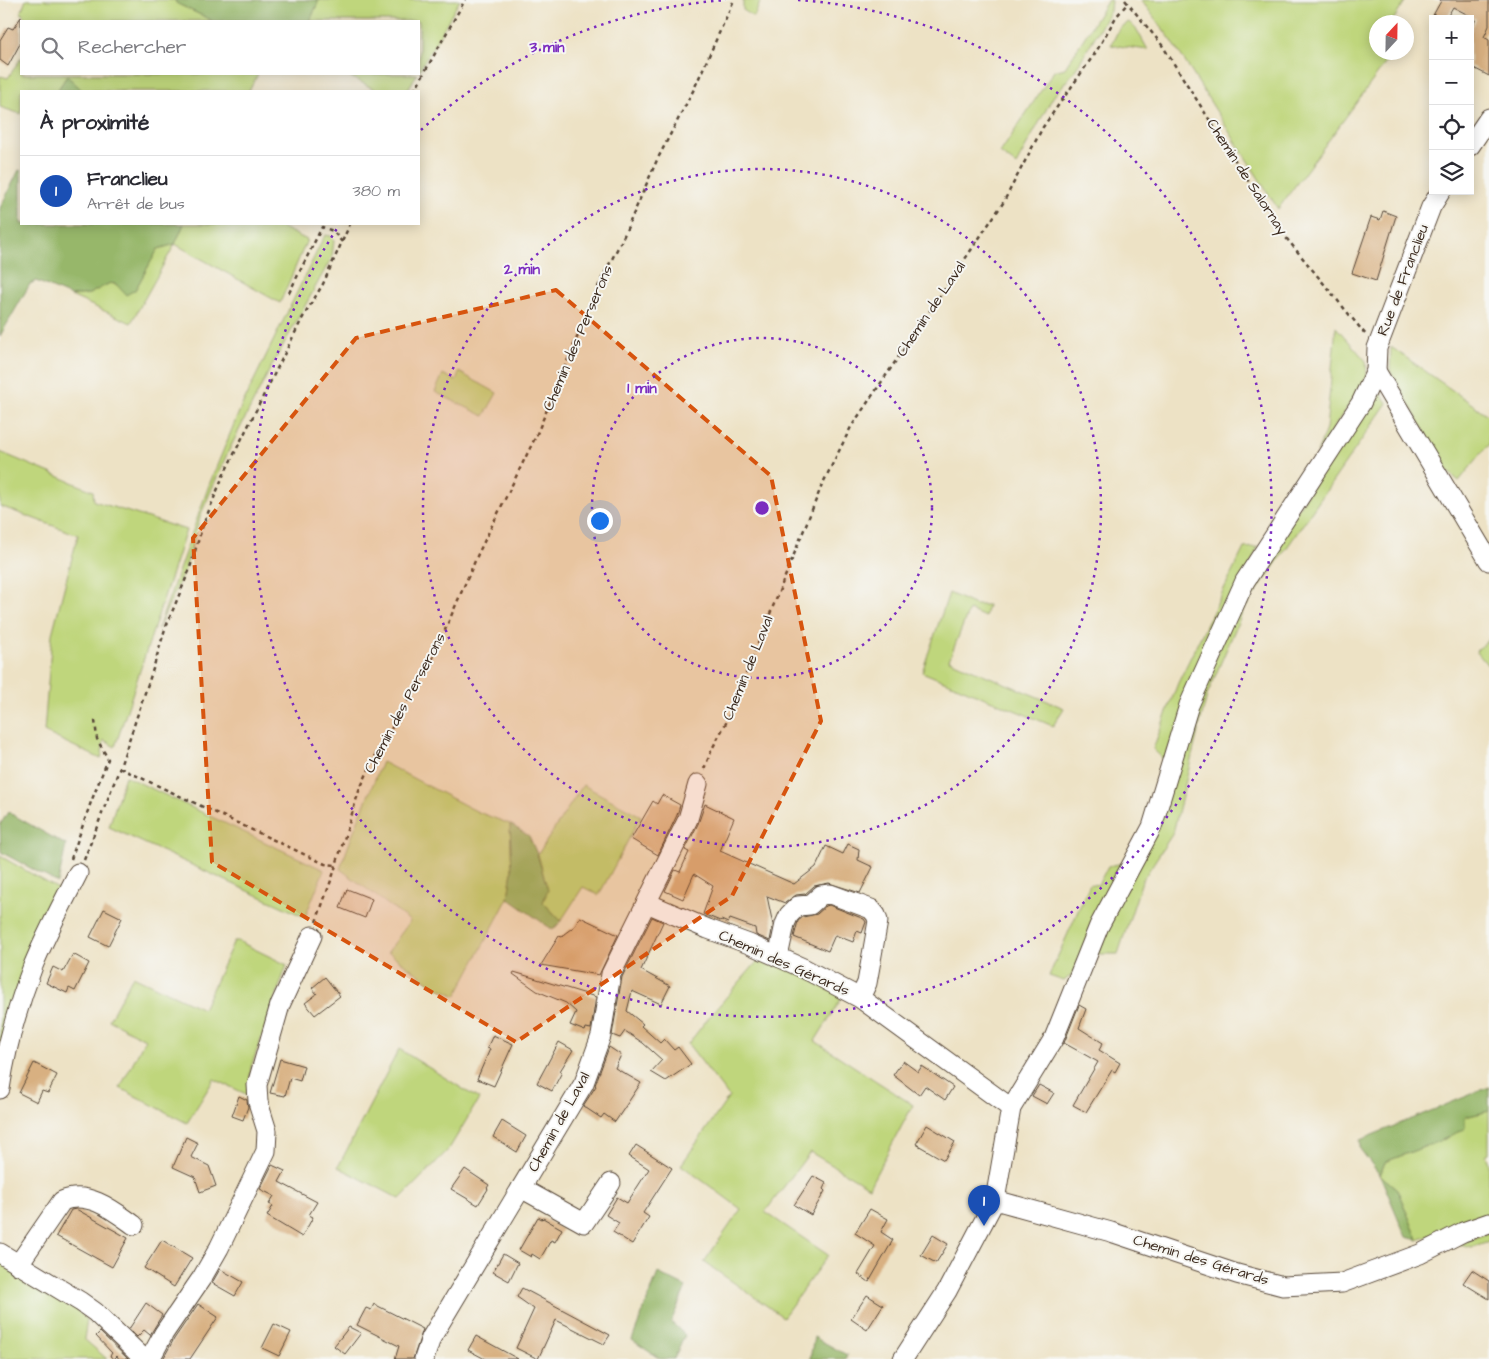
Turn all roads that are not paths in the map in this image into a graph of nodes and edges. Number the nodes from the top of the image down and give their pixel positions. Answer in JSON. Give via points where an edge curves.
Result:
{"nodes":[{"id":1,"x":1489,"y":118,"type":"edge"},
{"id":2,"x":1474,"y":140,"type":"edge"},
{"id":3,"x":1438,"y":195,"type":"edge"},
{"id":4,"x":1376,"y":371,"type":"junction"},
{"id":5,"x":1489,"y":562,"type":"edge"},
{"id":6,"x":698,"y":784,"type":"road end"},
{"id":7,"x":75,"y":879,"type":"road end"},
{"id":8,"x":647,"y":903,"type":"junction"},
{"id":9,"x":312,"y":936,"type":"road end"},
{"id":10,"x":778,"y":957,"type":"junction"},
{"id":11,"x":860,"y":998,"type":"junction"},
{"id":12,"x":0,"y":1089,"type":"edge"},
{"id":13,"x":1011,"y":1108,"type":"junction"},
{"id":14,"x":611,"y":1183,"type":"dead end"},
{"id":15,"x":521,"y":1188,"type":"junction"},
{"id":16,"x":995,"y":1200,"type":"junction"},
{"id":17,"x":1489,"y":1223,"type":"edge"},
{"id":18,"x":134,"y":1225,"type":"dead end"},
{"id":19,"x":0,"y":1253,"type":"edge"},
{"id":20,"x":18,"y":1265,"type":"junction"},
{"id":21,"x":144,"y":1359,"type":"edge"},
{"id":22,"x":150,"y":1359,"type":"edge"},
{"id":23,"x":424,"y":1359,"type":"edge"},
{"id":24,"x":903,"y":1359,"type":"edge"}],
"edges":[{"from":1,"to":2,"type":"street"},
{"from":3,"to":4,"type":"street","name":"Rue de Franclieu","via":[[1377,348]]},
{"from":4,"to":5,"type":"street"},
{"from":4,"to":13,"type":"street","via":[[1348,425],[1245,581],[1189,705],[1152,827],[1099,926],[1054,1038]]},
{"from":6,"to":8,"type":"street","name":"Chemin de Laval","via":[[688,819]]},
{"from":7,"to":12,"type":"street","via":[[34,965],[15,1022]]},
{"from":8,"to":10,"type":"street","name":"Chemin des Gérards"},
{"from":8,"to":15,"type":"street","name":"Chemin de Laval","via":[[611,974],[601,1036],[584,1083]]},
{"from":9,"to":22,"type":"street","via":[[280,1005],[257,1085],[266,1131],[266,1151],[219,1248]]},
{"from":10,"to":11,"type":"street","name":"Chemin des Gérards"},
{"from":10,"to":11,"type":"street","via":[[785,924],[798,906],[810,905],[821,895],[830,894],[871,909],[878,921]]},
{"from":11,"to":13,"type":"street","name":"Chemin des Gérards"},
{"from":13,"to":16,"type":"street"},
{"from":14,"to":15,"type":"street","via":[[584,1223]]},
{"from":15,"to":23,"type":"street","name":"Chemin de Laval","via":[[431,1338]]},
{"from":16,"to":17,"type":"street","name":"Chemin des Gérards","via":[[1284,1286],[1342,1283],[1420,1254]]},
{"from":16,"to":24,"type":"street","via":[[947,1291]]},
{"from":18,"to":20,"type":"street","via":[[107,1206],[83,1197],[71,1197],[62,1201]]},
{"from":19,"to":20,"type":"street"},
{"from":20,"to":21,"type":"street","via":[[95,1312]]}]}
